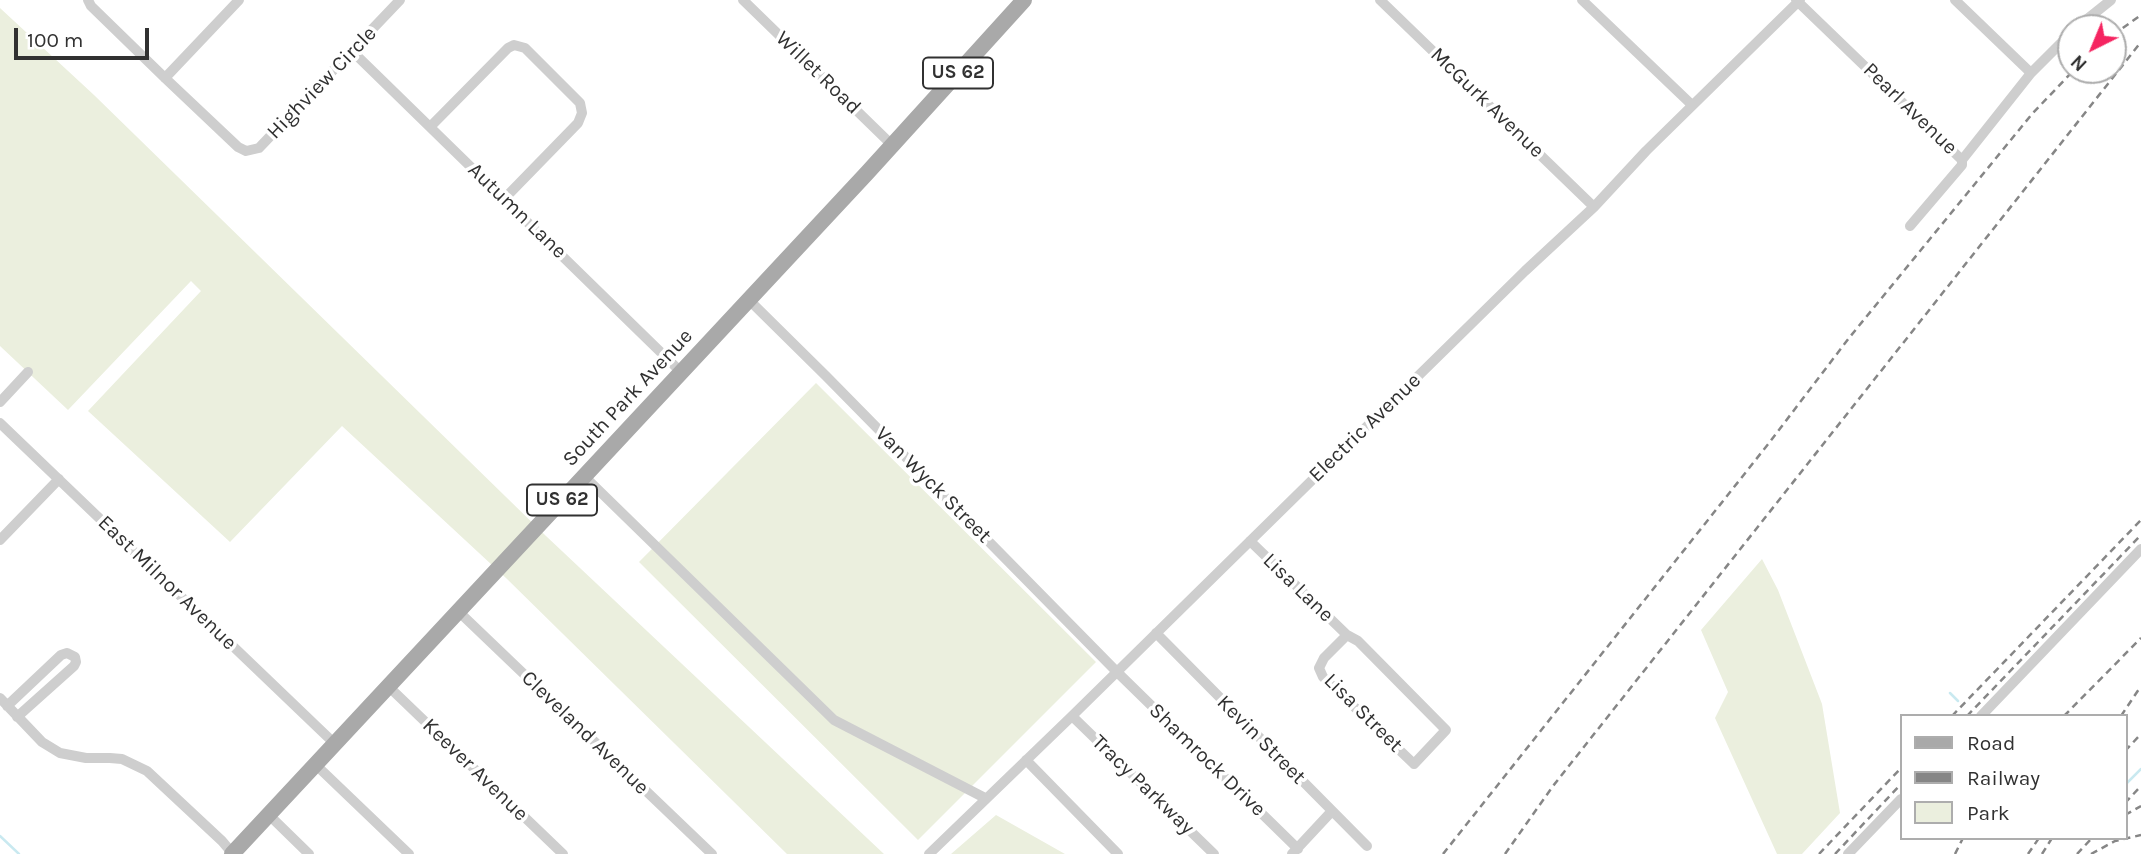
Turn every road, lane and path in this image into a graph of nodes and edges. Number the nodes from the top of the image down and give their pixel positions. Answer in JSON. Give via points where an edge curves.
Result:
{"nodes":[{"id":1,"x":88,"y":0,"type":"edge"},
{"id":2,"x":239,"y":0,"type":"edge"},
{"id":3,"x":400,"y":0,"type":"edge"},
{"id":4,"x":743,"y":0,"type":"edge"},
{"id":5,"x":1024,"y":0,"type":"edge"},
{"id":6,"x":1380,"y":0,"type":"edge"},
{"id":7,"x":1582,"y":0,"type":"edge"},
{"id":8,"x":1955,"y":0,"type":"edge"},
{"id":9,"x":2111,"y":0,"type":"edge"},
{"id":10,"x":1798,"y":1,"type":"edge"},
{"id":11,"x":2094,"y":14,"type":"edge"},
{"id":12,"x":2057,"y":47,"type":"edge"},
{"id":13,"x":352,"y":51,"type":"junction"},
{"id":14,"x":2031,"y":73,"type":"junction"},
{"id":15,"x":166,"y":78,"type":"junction"},
{"id":16,"x":1692,"y":105,"type":"junction"},
{"id":17,"x":430,"y":127,"type":"junction"},
{"id":18,"x":892,"y":145,"type":"junction"},
{"id":19,"x":1962,"y":160,"type":"junction"},
{"id":20,"x":504,"y":199,"type":"junction"},
{"id":21,"x":1594,"y":207,"type":"junction"},
{"id":22,"x":1910,"y":226,"type":"dead end"},
{"id":23,"x":748,"y":300,"type":"junction"},
{"id":24,"x":28,"y":372,"type":"dead end"},
{"id":25,"x":681,"y":372,"type":"junction"},
{"id":26,"x":0,"y":402,"type":"edge"},
{"id":27,"x":0,"y":423,"type":"edge"},
{"id":28,"x":584,"y":476,"type":"junction"},
{"id":29,"x":59,"y":479,"type":"junction"},
{"id":30,"x":0,"y":540,"type":"edge"},
{"id":31,"x":1250,"y":541,"type":"junction"},
{"id":32,"x":2141,"y":549,"type":"edge"},
{"id":33,"x":458,"y":611,"type":"junction"},
{"id":34,"x":1156,"y":633,"type":"junction"},
{"id":35,"x":1347,"y":635,"type":"junction"},
{"id":36,"x":1116,"y":671,"type":"junction"},
{"id":37,"x":388,"y":686,"type":"junction"},
{"id":38,"x":4,"y":702,"type":"edge"},
{"id":39,"x":1983,"y":714,"type":"edge"},
{"id":40,"x":1072,"y":716,"type":"junction"},
{"id":41,"x":17,"y":717,"type":"junction"},
{"id":42,"x":335,"y":744,"type":"junction"},
{"id":43,"x":1026,"y":760,"type":"junction"},
{"id":44,"x":316,"y":765,"type":"junction"},
{"id":45,"x":985,"y":798,"type":"junction"},
{"id":46,"x":1899,"y":801,"type":"edge"},
{"id":47,"x":1332,"y":811,"type":"junction"},
{"id":48,"x":269,"y":815,"type":"junction"},
{"id":49,"x":1367,"y":846,"type":"dead end"},
{"id":50,"x":1295,"y":851,"type":"edge"},
{"id":51,"x":232,"y":854,"type":"edge"},
{"id":52,"x":309,"y":854,"type":"edge"},
{"id":53,"x":408,"y":854,"type":"edge"},
{"id":54,"x":563,"y":854,"type":"edge"},
{"id":55,"x":712,"y":854,"type":"edge"},
{"id":56,"x":929,"y":854,"type":"edge"},
{"id":57,"x":1118,"y":854,"type":"edge"},
{"id":58,"x":1214,"y":854,"type":"edge"},
{"id":59,"x":1848,"y":854,"type":"edge"}],
"edges":[{"from":1,"to":15,"type":"street","name":"Highview Circle"},
{"from":2,"to":15,"type":"street"},
{"from":3,"to":13,"type":"street","name":"Highview Circle"},
{"from":4,"to":18,"type":"street","name":"Willet Road"},
{"from":5,"to":18,"type":"main road","name":"South Park Avenue","number":"US 62"},
{"from":6,"to":21,"type":"street","name":"McGurk Avenue"},
{"from":7,"to":16,"type":"street"},
{"from":8,"to":14,"type":"street"},
{"from":9,"to":11,"type":"street"},
{"from":10,"to":16,"type":"street","name":"Electric Avenue"},
{"from":10,"to":19,"type":"street","name":"Pearl Avenue"},
{"from":12,"to":14,"type":"street"},
{"from":13,"to":15,"type":"street","name":"Highview Circle","via":[[253,151],[238,147]]},
{"from":13,"to":17,"type":"street","name":"Autumn Lane"},
{"from":14,"to":19,"type":"street"},
{"from":16,"to":21,"type":"street","name":"Electric Avenue"},
{"from":17,"to":20,"type":"street","name":"Autumn Lane"},
{"from":17,"to":20,"type":"street","via":[[508,48],[525,48],[580,103],[582,113],[578,123]]},
{"from":18,"to":23,"type":"main road","name":"South Park Avenue","number":"US 62"},
{"from":19,"to":22,"type":"street","name":"Pearl Avenue"},
{"from":20,"to":25,"type":"street","name":"Autumn Lane"},
{"from":21,"to":31,"type":"street","name":"Electric Avenue"},
{"from":23,"to":25,"type":"main road","name":"South Park Avenue","number":"US 62"},
{"from":23,"to":36,"type":"street","name":"Van Wyck Street"},
{"from":24,"to":26,"type":"street"},
{"from":25,"to":28,"type":"main road","name":"South Park Avenue","number":"US 62"},
{"from":27,"to":29,"type":"street","name":"East Milnor Avenue"},
{"from":28,"to":33,"type":"main road","name":"South Park Avenue","number":"US 62"},
{"from":28,"to":45,"type":"street","via":[[834,720]]},
{"from":29,"to":30,"type":"street"},
{"from":29,"to":42,"type":"street","name":"East Milnor Avenue"},
{"from":31,"to":34,"type":"street","name":"Electric Avenue"},
{"from":31,"to":35,"type":"street","name":"Lisa Lane"},
{"from":32,"to":39,"type":"street"},
{"from":33,"to":37,"type":"main road","name":"South Park Avenue","number":"US 62"},
{"from":33,"to":55,"type":"street","name":"Cleveland Avenue"},
{"from":34,"to":36,"type":"street","name":"Electric Avenue"},
{"from":34,"to":47,"type":"street","name":"Kevin Street"},
{"from":35,"to":35,"type":"street","name":"Lisa Street","via":[[1324,659],[1319,668],[1323,677],[1414,764],[1446,730]]},
{"from":36,"to":40,"type":"street","name":"Electric Avenue"},
{"from":36,"to":50,"type":"street","name":"Shamrock Drive"},
{"from":37,"to":42,"type":"main road","name":"South Park Avenue","number":"US 62"},
{"from":37,"to":54,"type":"street","name":"Keever Avenue"},
{"from":38,"to":41,"type":"street"},
{"from":38,"to":41,"type":"street","via":[[61,655],[75,657],[75,666]]},
{"from":40,"to":43,"type":"street","name":"Electric Avenue"},
{"from":40,"to":58,"type":"street","name":"Tracy Parkway"},
{"from":41,"to":51,"type":"street","via":[[41,742],[60,753],[122,759],[146,771]]},
{"from":42,"to":44,"type":"main road","name":"South Park Avenue","number":"US 62"},
{"from":43,"to":45,"type":"street","name":"Electric Avenue"},
{"from":43,"to":57,"type":"street"},
{"from":44,"to":48,"type":"main road","name":"South Park Avenue","number":"US 62"},
{"from":44,"to":53,"type":"street"},
{"from":45,"to":56,"type":"street","name":"Electric Avenue"},
{"from":46,"to":59,"type":"street"},
{"from":47,"to":49,"type":"street","name":"Kevin Street"},
{"from":47,"to":50,"type":"street"},
{"from":48,"to":51,"type":"main road","name":"South Park Avenue","number":"US 62"},
{"from":48,"to":52,"type":"street"}]}
